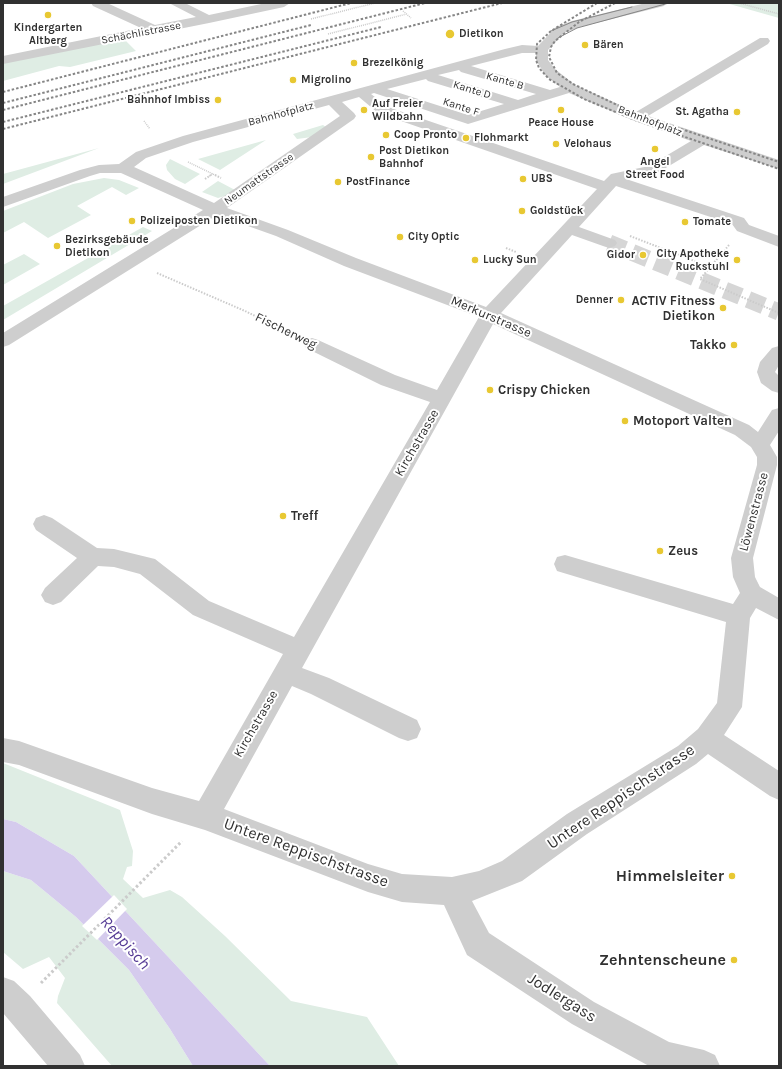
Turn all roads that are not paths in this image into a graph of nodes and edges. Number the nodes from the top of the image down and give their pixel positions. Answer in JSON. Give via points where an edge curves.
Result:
{"nodes":[{"id":1,"x":97,"y":3,"type":"edge"},
{"id":2,"x":175,"y":3,"type":"edge"},
{"id":3,"x":284,"y":3,"type":"edge"},
{"id":4,"x":660,"y":3,"type":"edge"},
{"id":5,"x":209,"y":19,"type":"junction"},
{"id":6,"x":155,"y":30,"type":"junction"},
{"id":7,"x":764,"y":40,"type":"dead end"},
{"id":8,"x":542,"y":50,"type":"junction"},
{"id":9,"x":3,"y":60,"type":"edge"},
{"id":10,"x":461,"y":65,"type":"junction"},
{"id":11,"x":444,"y":70,"type":"junction"},
{"id":12,"x":428,"y":74,"type":"junction"},
{"id":13,"x":411,"y":79,"type":"junction"},
{"id":14,"x":394,"y":83,"type":"junction"},
{"id":15,"x":376,"y":88,"type":"junction"},
{"id":16,"x":570,"y":88,"type":"junction"},
{"id":17,"x":361,"y":92,"type":"junction"},
{"id":18,"x":550,"y":94,"type":"junction"},
{"id":19,"x":534,"y":99,"type":"junction"},
{"id":20,"x":332,"y":100,"type":"junction"},
{"id":21,"x":517,"y":104,"type":"junction"},
{"id":22,"x":500,"y":110,"type":"junction"},
{"id":23,"x":485,"y":115,"type":"junction"},
{"id":24,"x":637,"y":117,"type":"junction"},
{"id":25,"x":702,"y":140,"type":"junction"},
{"id":26,"x":779,"y":165,"type":"edge"},
{"id":27,"x":123,"y":168,"type":"junction"},
{"id":28,"x":610,"y":183,"type":"junction"},
{"id":29,"x":3,"y":202,"type":"edge"},
{"id":30,"x":216,"y":209,"type":"junction"},
{"id":31,"x":569,"y":229,"type":"junction"},
{"id":32,"x":779,"y":242,"type":"edge"},
{"id":33,"x":609,"y":243,"type":"tunnel mouth"},
{"id":34,"x":489,"y":315,"type":"junction"},
{"id":35,"x":3,"y":341,"type":"edge"},
{"id":36,"x":312,"y":344,"type":"road end"},
{"id":37,"x":779,"y":352,"type":"edge"},
{"id":38,"x":779,"y":386,"type":"edge"},
{"id":39,"x":442,"y":399,"type":"junction"},
{"id":40,"x":779,"y":415,"type":"edge"},
{"id":41,"x":758,"y":442,"type":"junction"},
{"id":42,"x":44,"y":524,"type":"dead end"},
{"id":43,"x":93,"y":557,"type":"junction"},
{"id":44,"x":564,"y":564,"type":"dead end"},
{"id":45,"x":752,"y":594,"type":"junction"},
{"id":46,"x":53,"y":595,"type":"dead end"},
{"id":47,"x":779,"y":610,"type":"edge"},
{"id":48,"x":738,"y":616,"type":"junction"},
{"id":49,"x":299,"y":650,"type":"junction"},
{"id":50,"x":286,"y":673,"type":"junction"},
{"id":51,"x":408,"y":729,"type":"dead end"},
{"id":52,"x":707,"y":738,"type":"junction"},
{"id":53,"x":3,"y":750,"type":"edge"},
{"id":54,"x":779,"y":787,"type":"edge"},
{"id":55,"x":205,"y":816,"type":"junction"},
{"id":56,"x":452,"y":891,"type":"junction"},
{"id":57,"x":3,"y":992,"type":"edge"},
{"id":58,"x":69,"y":1066,"type":"edge"},
{"id":59,"x":704,"y":1066,"type":"edge"}],
"edges":[{"from":1,"to":6,"type":"street"},
{"from":2,"to":5,"type":"street"},
{"from":3,"to":5,"type":"street","name":"Schächlistrasse"},
{"from":4,"to":8,"type":"street","via":[[568,27],[552,37]]},
{"from":5,"to":6,"type":"street","name":"Schächlistrasse"},
{"from":6,"to":9,"type":"street","name":"Schächlistrasse"},
{"from":7,"to":24,"type":"street"},
{"from":8,"to":10,"type":"street","name":"Bahnhofplatz","via":[[522,49]]},
{"from":8,"to":16,"type":"street","name":"Bahnhofplatz","via":[[542,60],[550,72]]},
{"from":10,"to":11,"type":"street","name":"Bahnhofplatz"},
{"from":10,"to":18,"type":"street","name":"Kante B","via":[[466,69]]},
{"from":11,"to":12,"type":"street","name":"Bahnhofplatz"},
{"from":11,"to":19,"type":"street","via":[[449,74]]},
{"from":12,"to":13,"type":"street","name":"Bahnhofplatz"},
{"from":12,"to":21,"type":"street","name":"Kante D","via":[[433,78]]},
{"from":13,"to":14,"type":"street","name":"Bahnhofplatz"},
{"from":13,"to":22,"type":"street","via":[[416,83]]},
{"from":14,"to":15,"type":"street","name":"Bahnhofplatz"},
{"from":14,"to":23,"type":"street","name":"Kante F","via":[[399,88]]},
{"from":15,"to":17,"type":"street","name":"Bahnhofplatz"},
{"from":15,"to":23,"type":"street","via":[[381,92],[468,120]]},
{"from":16,"to":18,"type":"street"},
{"from":16,"to":24,"type":"street","name":"Bahnhofplatz"},
{"from":17,"to":20,"type":"street","name":"Bahnhofplatz"},
{"from":17,"to":28,"type":"street","via":[[384,110]]},
{"from":18,"to":19,"type":"street"},
{"from":19,"to":21,"type":"street"},
{"from":20,"to":27,"type":"street","name":"Bahnhofplatz","via":[[151,151]]},
{"from":20,"to":30,"type":"street","name":"Neumattstrasse","via":[[349,116]]},
{"from":21,"to":22,"type":"street"},
{"from":22,"to":23,"type":"street"},
{"from":24,"to":25,"type":"street","name":"Bahnhofplatz"},
{"from":25,"to":26,"type":"street","name":"Bahnhofplatz"},
{"from":25,"to":28,"type":"street","name":"Kirchstrasse","via":[[654,168],[616,177]]},
{"from":27,"to":29,"type":"street","via":[[85,172]]},
{"from":27,"to":30,"type":"street","via":[[181,196]]},
{"from":28,"to":31,"type":"street","name":"Kirchstrasse"},
{"from":28,"to":32,"type":"street","via":[[738,221],[743,228]]},
{"from":30,"to":34,"type":"street","name":"Merkurstrasse"},
{"from":30,"to":35,"type":"street","name":"Neumattstrasse"},
{"from":31,"to":33,"type":"street"},
{"from":31,"to":34,"type":"street","name":"Kirchstrasse"},
{"from":34,"to":39,"type":"street","name":"Kirchstrasse"},
{"from":34,"to":41,"type":"street","name":"Merkurstrasse","via":[[742,430]]},
{"from":36,"to":39,"type":"street","name":"Fischerweg","via":[[388,380]]},
{"from":37,"to":38,"type":"street","via":[[766,372],[768,378]]},
{"from":39,"to":49,"type":"street","name":"Kirchstrasse"},
{"from":40,"to":41,"type":"street","via":[[764,439]]},
{"from":41,"to":45,"type":"street","name":"Löwenstrasse","via":[[767,457],[767,465],[742,558],[744,577]]},
{"from":42,"to":43,"type":"street"},
{"from":43,"to":46,"type":"street"},
{"from":43,"to":49,"type":"street","via":[[114,558],[147,566],[201,608]]},
{"from":44,"to":48,"type":"street"},
{"from":45,"to":47,"type":"street"},
{"from":45,"to":48,"type":"street","name":"Untere Reppischstrasse"},
{"from":48,"to":52,"type":"street","name":"Untere Reppischstrasse","via":[[729,707]]},
{"from":49,"to":50,"type":"street","name":"Kirchstrasse"},
{"from":50,"to":51,"type":"street","via":[[320,686]]},
{"from":50,"to":55,"type":"street","name":"Kirchstrasse"},
{"from":52,"to":54,"type":"street"},
{"from":52,"to":56,"type":"street","name":"Untere Reppischstrasse","via":[[687,755],[583,820],[512,871],[479,885]]},
{"from":53,"to":55,"type":"street","name":"Untere Reppischstrasse","via":[[19,753],[152,801]]},
{"from":55,"to":56,"type":"street","name":"Untere Reppischstrasse","via":[[368,878],[402,888]]},
{"from":56,"to":59,"type":"street","name":"Jodlergass","via":[[478,944],[583,1013],[665,1057]]},
{"from":57,"to":58,"type":"street"}]}
